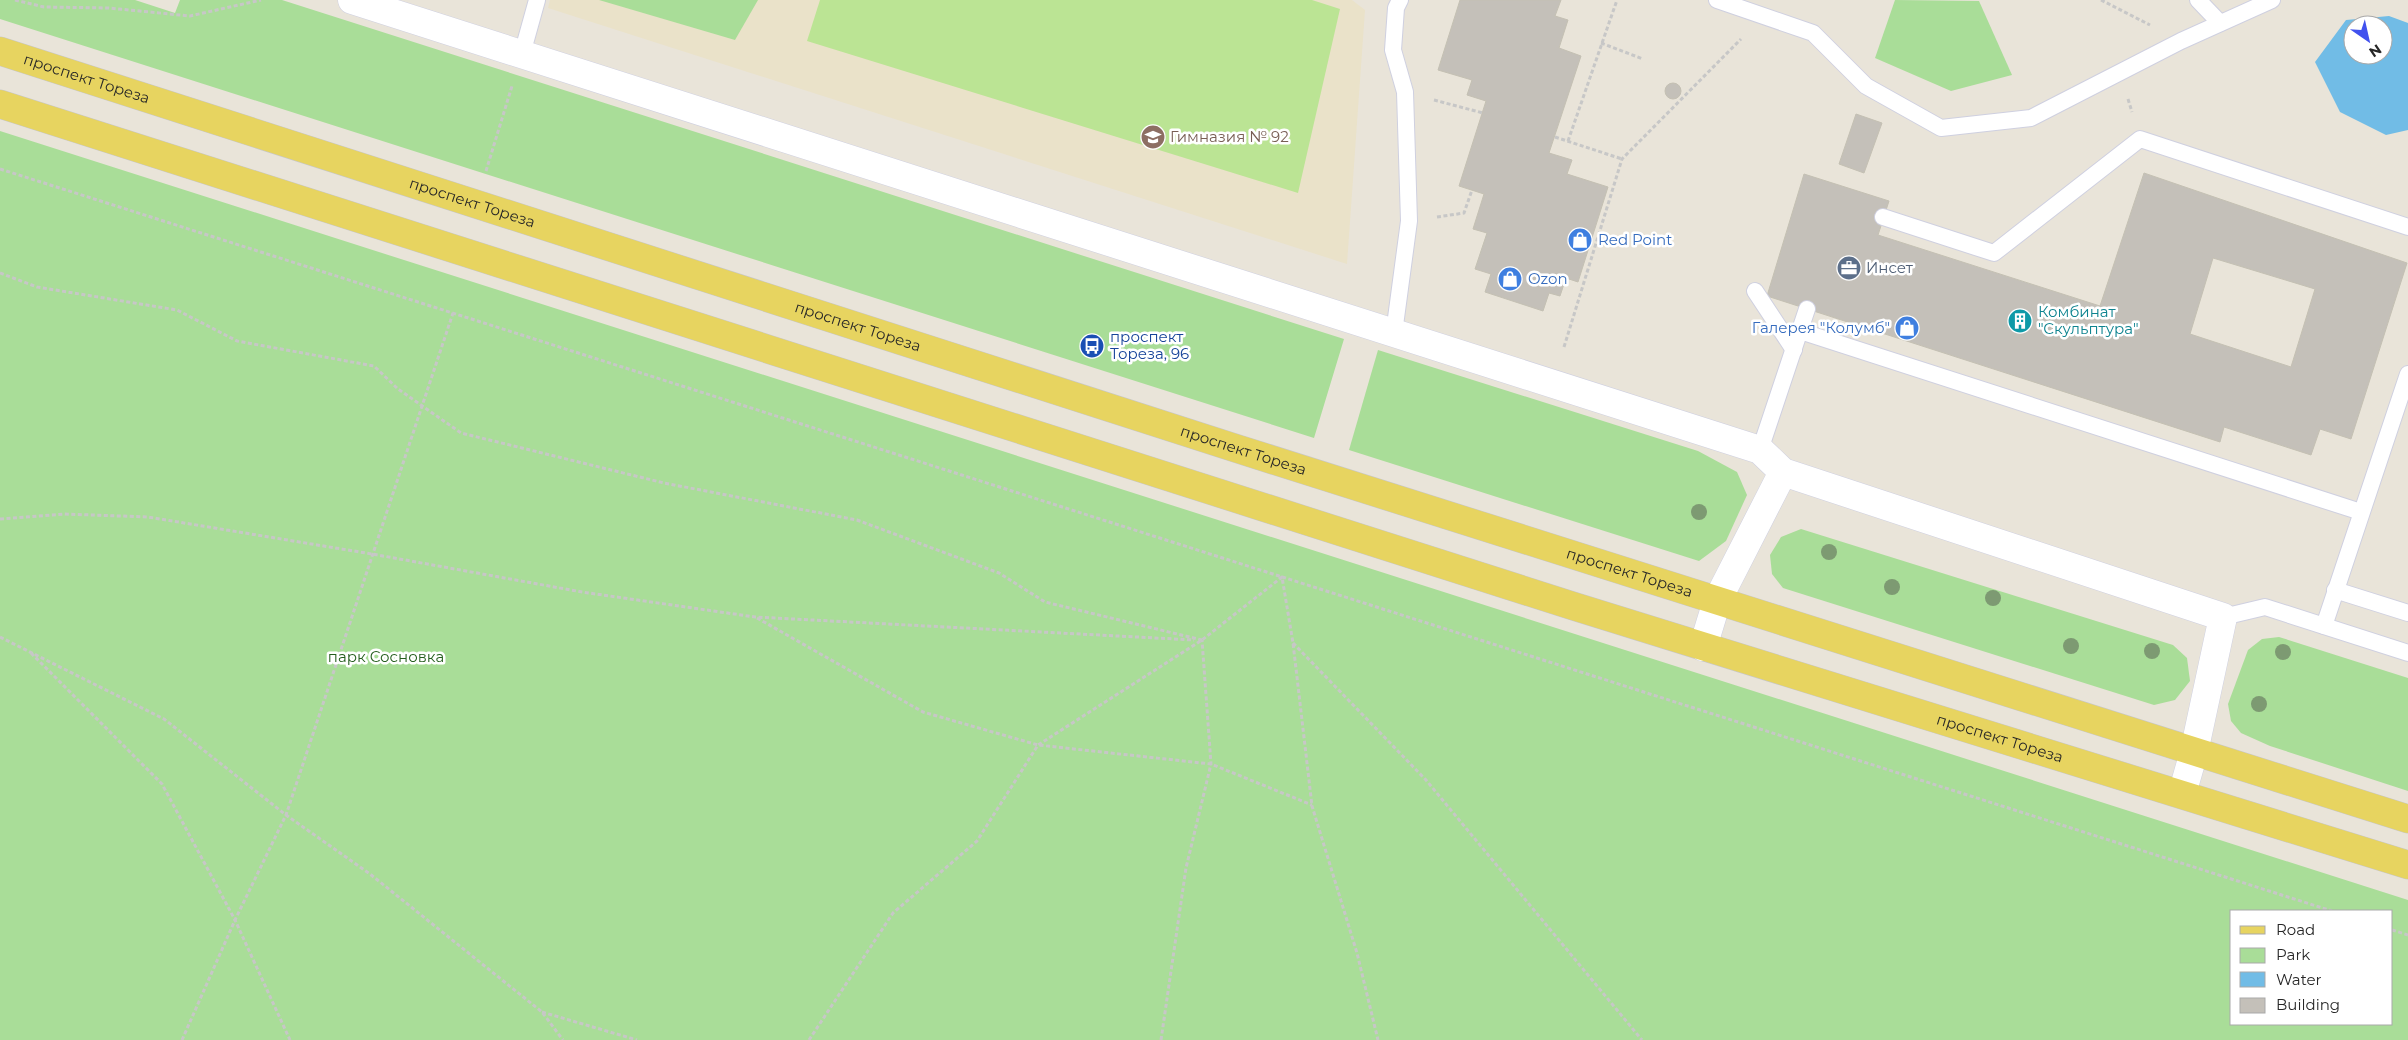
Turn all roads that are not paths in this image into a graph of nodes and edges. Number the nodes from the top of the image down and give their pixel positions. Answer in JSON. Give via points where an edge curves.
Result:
{"nodes":[{"id":1,"x":352,"y":0,"type":"edge"},
{"id":2,"x":537,"y":0,"type":"edge"},
{"id":3,"x":1400,"y":0,"type":"edge"},
{"id":4,"x":1718,"y":0,"type":"edge"},
{"id":5,"x":2198,"y":0,"type":"edge"},
{"id":6,"x":2272,"y":0,"type":"edge"},
{"id":7,"x":2220,"y":23,"type":"junction"},
{"id":8,"x":0,"y":51,"type":"edge"},
{"id":9,"x":522,"y":54,"type":"junction"},
{"id":10,"x":0,"y":104,"type":"edge"},
{"id":11,"x":1883,"y":217,"type":"dead end"},
{"id":12,"x":2408,"y":227,"type":"edge"},
{"id":13,"x":1755,"y":292,"type":"dead end"},
{"id":14,"x":1807,"y":309,"type":"dead end"},
{"id":15,"x":1800,"y":331,"type":"junction"},
{"id":16,"x":1394,"y":333,"type":"junction"},
{"id":17,"x":1794,"y":350,"type":"junction"},
{"id":18,"x":2408,"y":374,"type":"edge"},
{"id":19,"x":1760,"y":450,"type":"junction"},
{"id":20,"x":1783,"y":472,"type":"junction"},
{"id":21,"x":2361,"y":512,"type":"junction"},
{"id":22,"x":2335,"y":590,"type":"junction"},
{"id":23,"x":1717,"y":601,"type":"junction"},
{"id":24,"x":2408,"y":613,"type":"edge"},
{"id":25,"x":2223,"y":617,"type":"junction"},
{"id":26,"x":2324,"y":626,"type":"junction"},
{"id":27,"x":1703,"y":647,"type":"junction"},
{"id":28,"x":2408,"y":653,"type":"edge"},
{"id":29,"x":2194,"y":752,"type":"junction"},
{"id":30,"x":2182,"y":794,"type":"junction"},
{"id":31,"x":2408,"y":819,"type":"edge"},
{"id":32,"x":2408,"y":865,"type":"edge"}],
"edges":[{"from":1,"to":9,"type":"street"},
{"from":2,"to":9,"type":"lane"},
{"from":3,"to":16,"type":"lane","via":[[1396,8],[1393,50],[1405,92],[1409,221]]},
{"from":4,"to":7,"type":"lane","via":[[1813,33],[1866,86],[1941,128],[2031,118]]},
{"from":5,"to":7,"type":"lane"},
{"from":6,"to":7,"type":"lane"},
{"from":8,"to":23,"type":"main road","name":"проспект Тореза"},
{"from":9,"to":16,"type":"street"},
{"from":10,"to":27,"type":"main road","name":"проспект Тореза"},
{"from":11,"to":12,"type":"lane","via":[[1994,253],[2140,139]]},
{"from":13,"to":17,"type":"lane"},
{"from":14,"to":15,"type":"lane"},
{"from":15,"to":17,"type":"lane"},
{"from":15,"to":21,"type":"lane"},
{"from":16,"to":19,"type":"street"},
{"from":17,"to":19,"type":"lane"},
{"from":18,"to":21,"type":"lane"},
{"from":19,"to":20,"type":"street"},
{"from":20,"to":23,"type":"street"},
{"from":20,"to":25,"type":"street"},
{"from":21,"to":22,"type":"lane"},
{"from":22,"to":24,"type":"lane"},
{"from":22,"to":26,"type":"lane"},
{"from":23,"to":27,"type":"street"},
{"from":23,"to":29,"type":"main road","name":"проспект Тореза"},
{"from":25,"to":26,"type":"lane","via":[[2265,607]]},
{"from":25,"to":29,"type":"street"},
{"from":26,"to":28,"type":"lane"},
{"from":27,"to":30,"type":"main road","name":"проспект Тореза"},
{"from":29,"to":30,"type":"street"},
{"from":29,"to":31,"type":"main road","name":"проспект Тореза"},
{"from":30,"to":32,"type":"main road","name":"проспект Тореза"}]}
